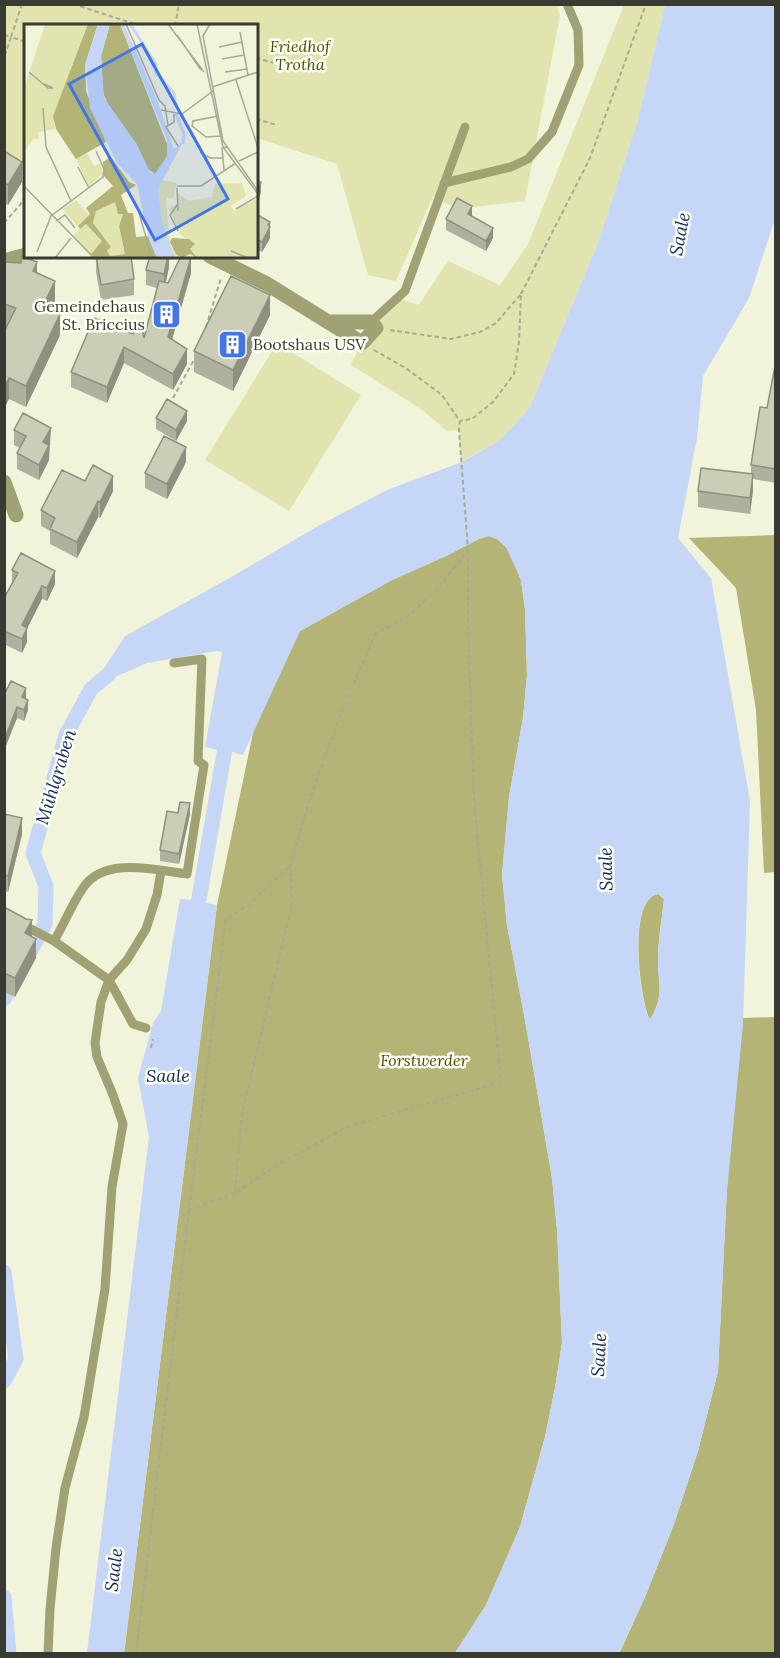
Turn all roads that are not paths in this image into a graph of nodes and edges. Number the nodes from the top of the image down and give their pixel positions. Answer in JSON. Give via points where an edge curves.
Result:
{"nodes":[{"id":1,"x":567,"y":4,"type":"edge"},
{"id":2,"x":465,"y":127,"type":"dead end"},
{"id":3,"x":444,"y":183,"type":"junction"},
{"id":4,"x":24,"y":256,"type":"edge"},
{"id":5,"x":214,"y":258,"type":"edge"},
{"id":6,"x":4,"y":261,"type":"edge"},
{"id":7,"x":328,"y":322,"type":"junction"},
{"id":8,"x":374,"y":325,"type":"junction"},
{"id":9,"x":4,"y":482,"type":"edge"},
{"id":10,"x":16,"y":514,"type":"dead end"},
{"id":11,"x":174,"y":663,"type":"dead end"},
{"id":12,"x":161,"y":870,"type":"junction"},
{"id":13,"x":26,"y":926,"type":"edge"},
{"id":14,"x":54,"y":941,"type":"junction"},
{"id":15,"x":108,"y":980,"type":"junction"},
{"id":16,"x":146,"y":1028,"type":"dead end"},
{"id":17,"x":48,"y":1653,"type":"edge"}],
"edges":[{"from":1,"to":3,"type":"lane","via":[[578,30],[579,65],[552,132],[528,159],[511,167]]},
{"from":2,"to":3,"type":"lane"},
{"from":3,"to":8,"type":"lane","via":[[405,291]]},
{"from":4,"to":6,"type":"street"},
{"from":5,"to":7,"type":"street","via":[[267,284]]},
{"from":7,"to":8,"type":"street"},
{"from":7,"to":8,"type":"street","via":[[362,343]]},
{"from":9,"to":10,"type":"street"},
{"from":11,"to":12,"type":"lane","via":[[205,659],[198,761],[208,766],[187,874]]},
{"from":12,"to":14,"type":"lane","via":[[125,867],[97,875],[84,886]]},
{"from":12,"to":15,"type":"lane","via":[[146,929],[127,960]]},
{"from":13,"to":14,"type":"lane"},
{"from":14,"to":15,"type":"lane"},
{"from":15,"to":16,"type":"lane","via":[[133,1024]]},
{"from":15,"to":17,"type":"lane","via":[[100,1002],[95,1043],[123,1124],[112,1187],[105,1289],[84,1417],[65,1488],[56,1548]]}]}
